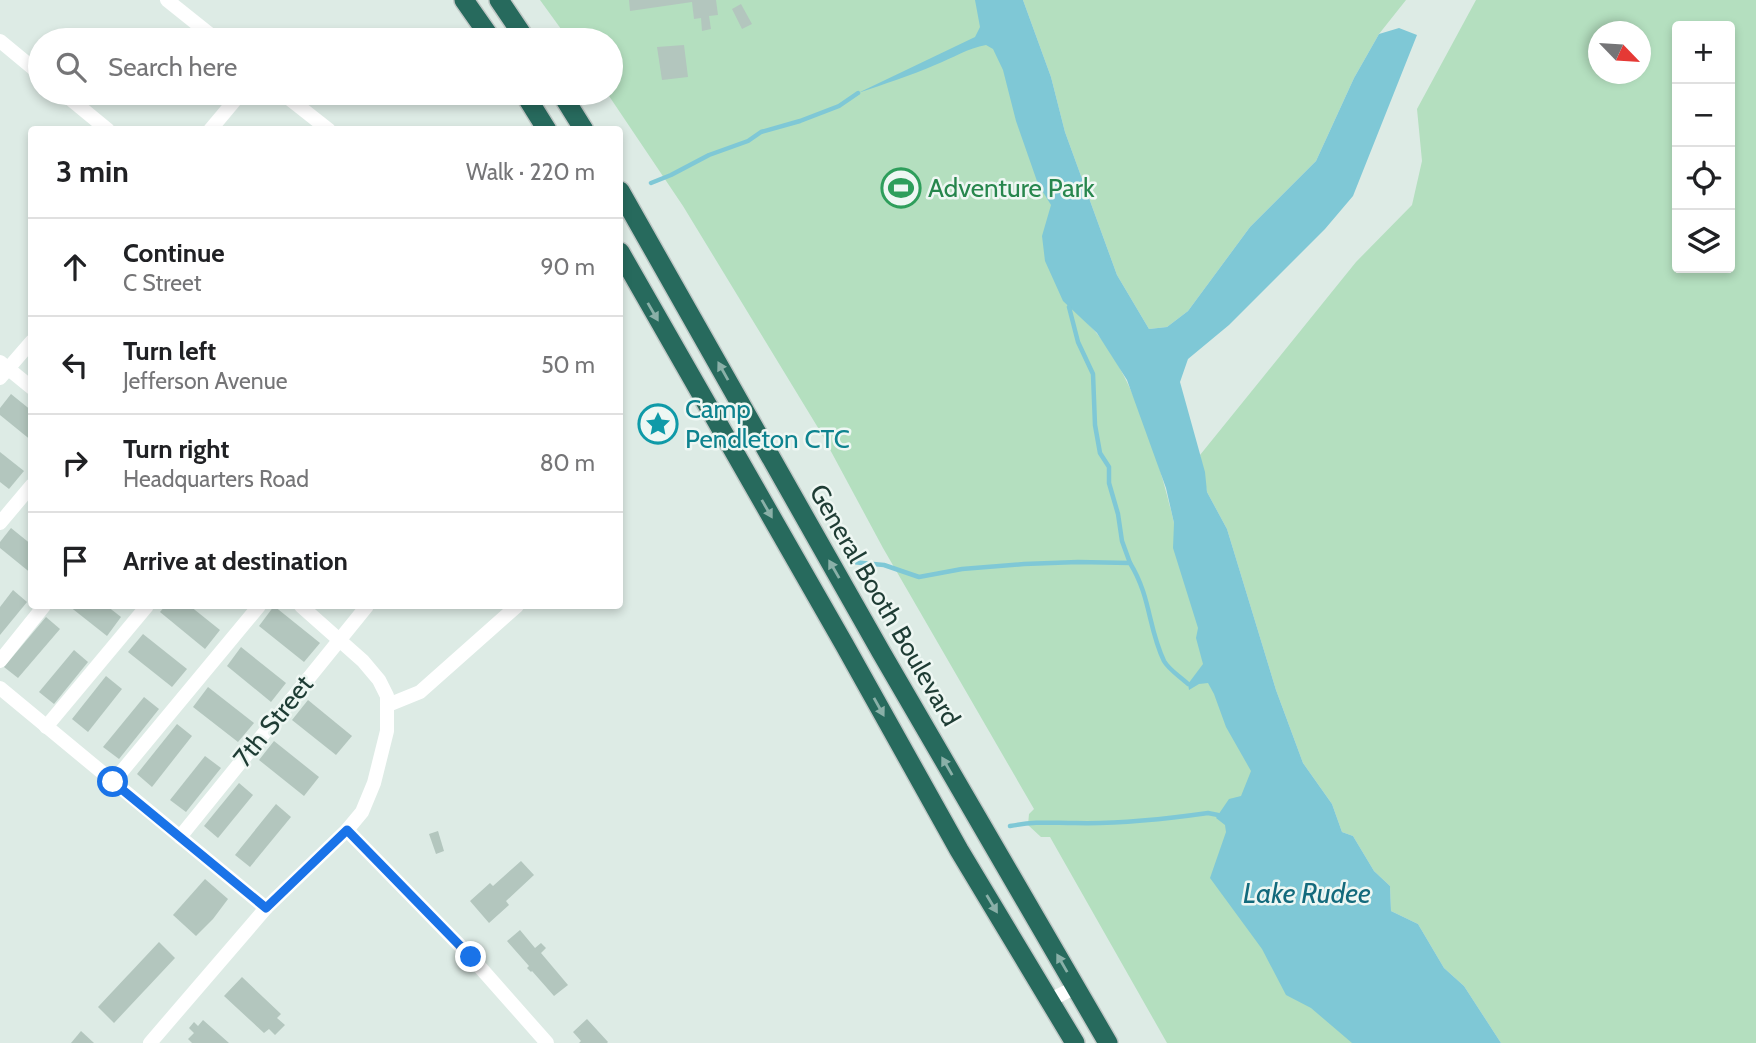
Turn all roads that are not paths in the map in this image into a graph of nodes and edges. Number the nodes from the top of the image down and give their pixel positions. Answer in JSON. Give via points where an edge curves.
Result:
{"nodes":[{"id":1,"x":167,"y":0,"type":"edge"},
{"id":2,"x":464,"y":0,"type":"edge"},
{"id":3,"x":503,"y":2,"type":"edge"},
{"id":4,"x":480,"y":23,"type":"junction"},
{"id":5,"x":202,"y":28,"type":"edge"},
{"id":6,"x":484,"y":28,"type":"edge"},
{"id":7,"x":519,"y":28,"type":"edge"},
{"id":8,"x":0,"y":41,"type":"edge"},
{"id":9,"x":28,"y":64,"type":"edge"},
{"id":10,"x":78,"y":105,"type":"edge"},
{"id":11,"x":231,"y":105,"type":"edge"},
{"id":12,"x":297,"y":105,"type":"edge"},
{"id":13,"x":531,"y":105,"type":"edge"},
{"id":14,"x":568,"y":105,"type":"edge"},
{"id":15,"x":103,"y":126,"type":"edge"},
{"id":16,"x":213,"y":126,"type":"edge"},
{"id":17,"x":324,"y":126,"type":"edge"},
{"id":18,"x":545,"y":126,"type":"edge"},
{"id":19,"x":582,"y":126,"type":"edge"},
{"id":20,"x":623,"y":196,"type":"edge"},
{"id":21,"x":623,"y":257,"type":"edge"},
{"id":22,"x":28,"y":345,"type":"edge"},
{"id":23,"x":3,"y":370,"type":"edge"},
{"id":24,"x":28,"y":386,"type":"edge"},
{"id":25,"x":28,"y":490,"type":"edge"},
{"id":26,"x":0,"y":523,"type":"edge"},
{"id":27,"x":42,"y":609,"type":"edge"},
{"id":28,"x":144,"y":609,"type":"edge"},
{"id":29,"x":257,"y":609,"type":"edge"},
{"id":30,"x":305,"y":609,"type":"edge"},
{"id":31,"x":365,"y":609,"type":"edge"},
{"id":32,"x":514,"y":609,"type":"edge"},
{"id":33,"x":340,"y":639,"type":"junction"},
{"id":34,"x":0,"y":661,"type":"edge"},
{"id":35,"x":0,"y":688,"type":"edge"},
{"id":36,"x":388,"y":705,"type":"junction"},
{"id":37,"x":46,"y":727,"type":"junction"},
{"id":38,"x":113,"y":782,"type":"junction"},
{"id":39,"x":347,"y":830,"type":"junction"},
{"id":40,"x":180,"y":837,"type":"junction"},
{"id":41,"x":266,"y":908,"type":"junction"},
{"id":42,"x":1076,"y":987,"type":"junction"},
{"id":43,"x":1050,"y":1000,"type":"junction"},
{"id":44,"x":150,"y":1043,"type":"edge"},
{"id":45,"x":547,"y":1043,"type":"edge"},
{"id":46,"x":1075,"y":1043,"type":"edge"},
{"id":47,"x":1108,"y":1043,"type":"edge"}],
"edges":[{"from":1,"to":5,"type":"street"},
{"from":2,"to":4,"type":"highway"},
{"from":3,"to":4,"type":"street"},
{"from":3,"to":7,"type":"highway"},
{"from":4,"to":6,"type":"highway"},
{"from":8,"to":9,"type":"street"},
{"from":10,"to":15,"type":"street"},
{"from":11,"to":16,"type":"street"},
{"from":12,"to":17,"type":"street"},
{"from":13,"to":18,"type":"highway"},
{"from":14,"to":19,"type":"highway"},
{"from":42,"to":20,"type":"highway","name":"General Booth Boulevard","one_way":true},
{"from":21,"to":43,"type":"highway","name":"General Booth Boulevard","one_way":true,"via":[[958,850]]},
{"from":22,"to":23,"type":"street"},
{"from":23,"to":24,"type":"street"},
{"from":25,"to":26,"type":"street"},
{"from":27,"to":34,"type":"street"},
{"from":28,"to":37,"type":"street"},
{"from":29,"to":38,"type":"street"},
{"from":30,"to":33,"type":"street"},
{"from":31,"to":33,"type":"street","name":"7th Street"},
{"from":32,"to":36,"type":"street","via":[[420,692]]},
{"from":33,"to":36,"type":"street","via":[[379,680]]},
{"from":33,"to":40,"type":"street","name":"7th Street"},
{"from":35,"to":37,"type":"street"},
{"from":36,"to":39,"type":"street","via":[[387,731],[374,783],[362,811]]},
{"from":37,"to":38,"type":"street"},
{"from":38,"to":40,"type":"street"},
{"from":39,"to":41,"type":"street"},
{"from":39,"to":45,"type":"street"},
{"from":40,"to":41,"type":"street"},
{"from":41,"to":44,"type":"street"},
{"from":42,"to":43,"type":"street"},
{"from":42,"to":47,"type":"highway","name":"General Booth Boulevard"},
{"from":43,"to":46,"type":"highway","name":"General Booth Boulevard"}]}
